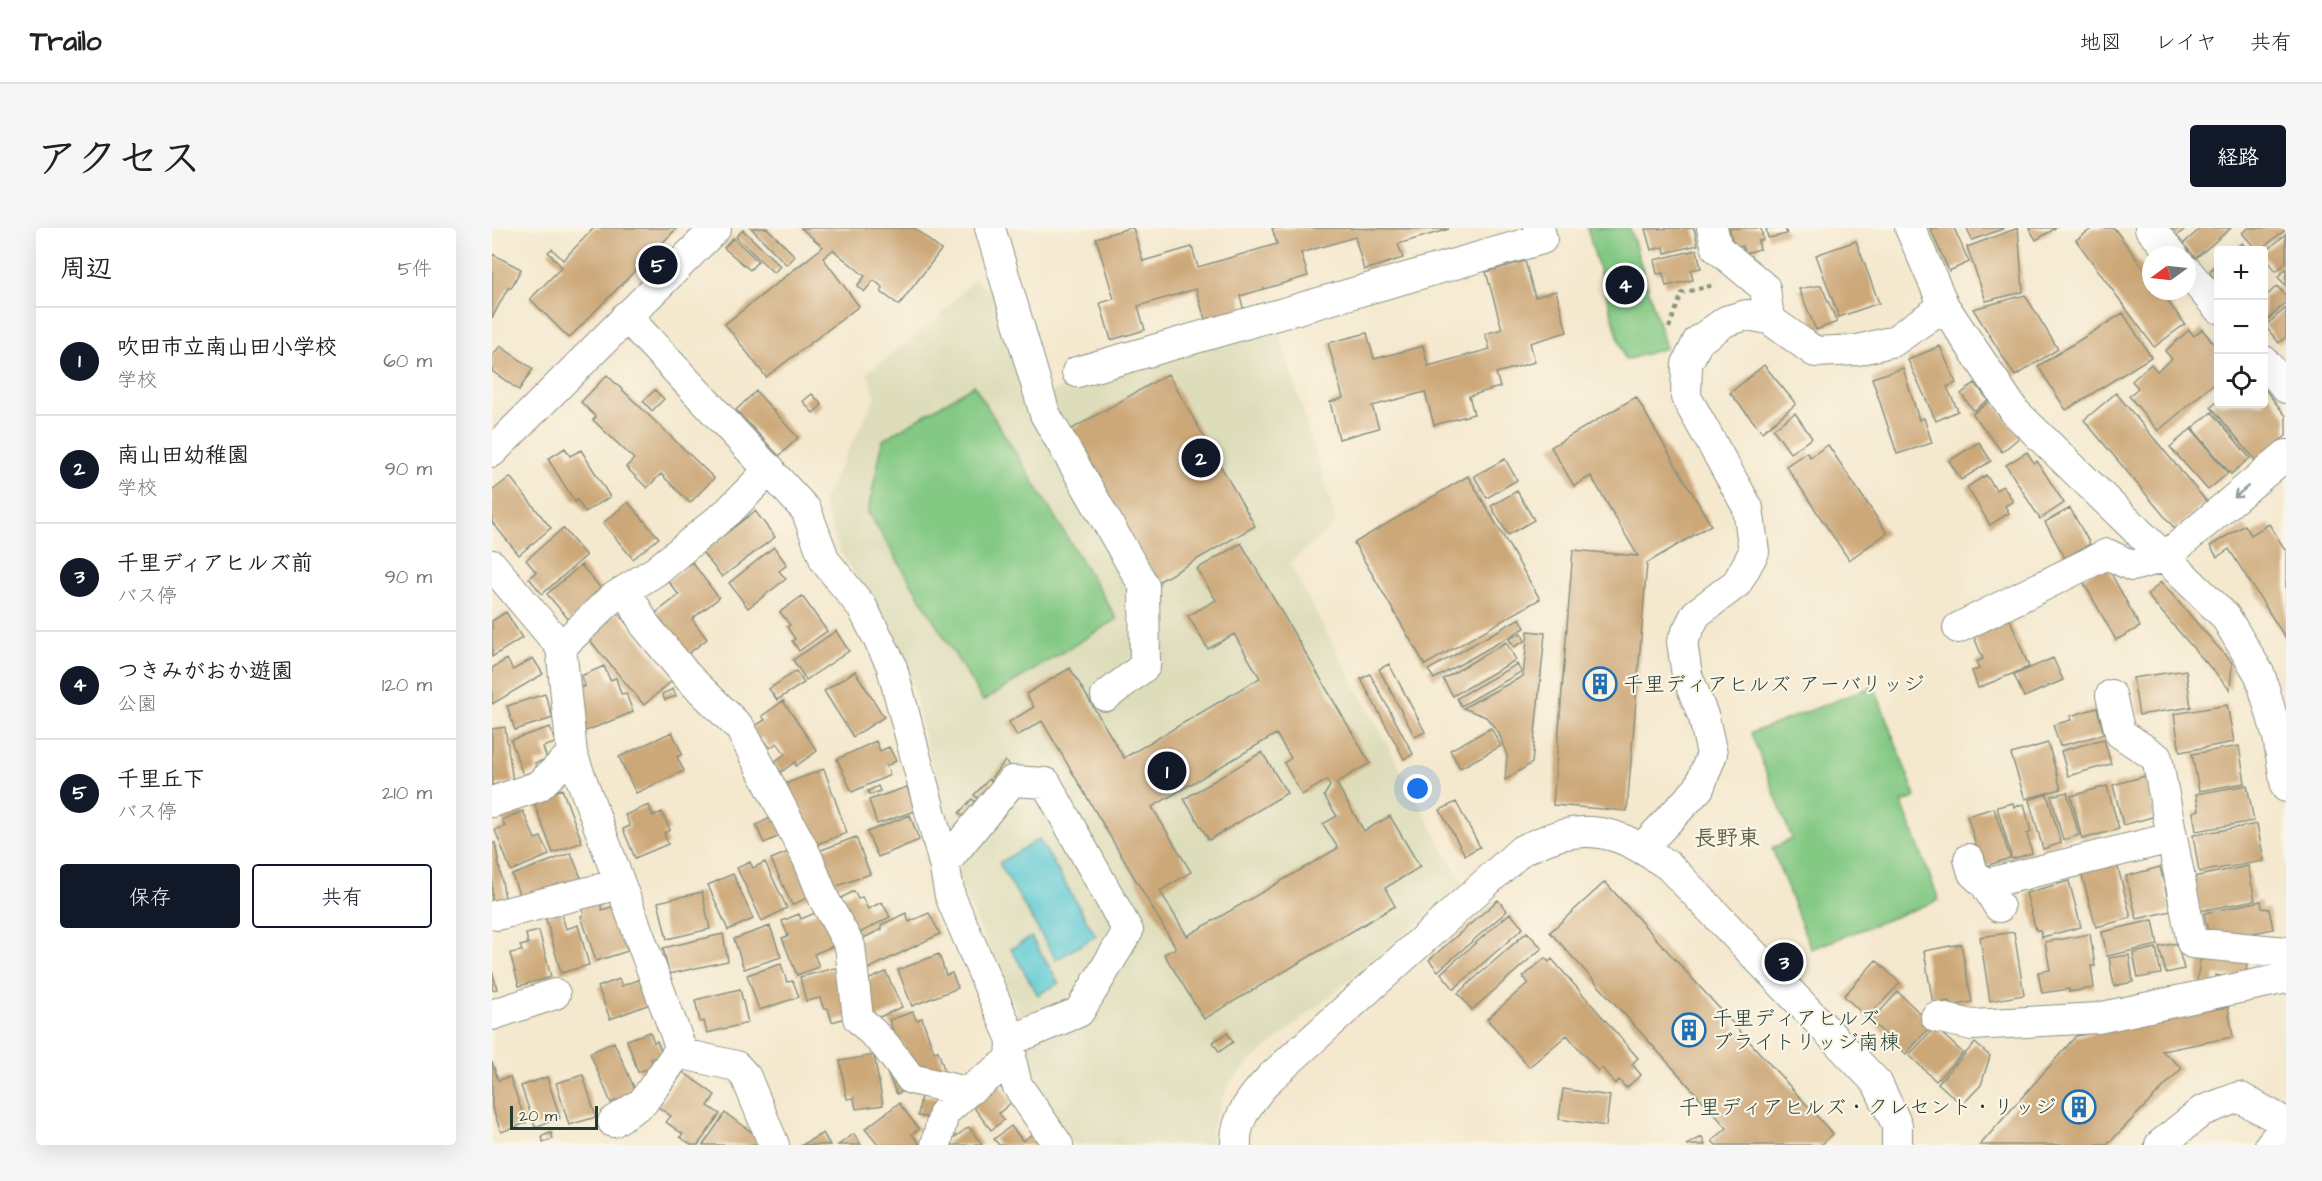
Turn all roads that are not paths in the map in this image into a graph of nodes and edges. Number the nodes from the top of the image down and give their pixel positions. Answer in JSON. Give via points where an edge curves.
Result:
{"nodes":[{"id":1,"x":716,"y":228,"type":"edge"},
{"id":2,"x":990,"y":228,"type":"edge"},
{"id":3,"x":1539,"y":228,"type":"edge"},
{"id":4,"x":1712,"y":228,"type":"edge"},
{"id":5,"x":1910,"y":228,"type":"edge"},
{"id":6,"x":2150,"y":228,"type":"edge"},
{"id":7,"x":2165,"y":246,"type":"edge"},
{"id":8,"x":2196,"y":282,"type":"edge"},
{"id":9,"x":2214,"y":303,"type":"edge"},
{"id":10,"x":1944,"y":306,"type":"junction"},
{"id":11,"x":626,"y":316,"type":"junction"},
{"id":12,"x":1769,"y":319,"type":"junction"},
{"id":13,"x":2268,"y":366,"type":"edge"},
{"id":14,"x":1077,"y":372,"type":"dead end"},
{"id":15,"x":2286,"y":388,"type":"edge"},
{"id":16,"x":492,"y":452,"type":"edge"},
{"id":17,"x":2286,"y":455,"type":"edge"},
{"id":18,"x":770,"y":469,"type":"junction"},
{"id":19,"x":2165,"y":557,"type":"junction"},
{"id":20,"x":492,"y":565,"type":"edge"},
{"id":21,"x":626,"y":590,"type":"junction"},
{"id":22,"x":1958,"y":628,"type":"dead end"},
{"id":23,"x":561,"y":646,"type":"junction"},
{"id":24,"x":2111,"y":695,"type":"dead end"},
{"id":25,"x":1106,"y":696,"type":"dead end"},
{"id":26,"x":572,"y":754,"type":"junction"},
{"id":27,"x":2286,"y":787,"type":"edge"},
{"id":28,"x":492,"y":802,"type":"edge"},
{"id":29,"x":2171,"y":838,"type":"junction"},
{"id":30,"x":1642,"y":848,"type":"junction"},
{"id":31,"x":1968,"y":859,"type":"dead end"},
{"id":32,"x":944,"y":864,"type":"junction"},
{"id":33,"x":620,"y":884,"type":"junction"},
{"id":34,"x":497,"y":915,"type":"dead end"},
{"id":35,"x":2286,"y":952,"type":"edge"},
{"id":36,"x":2286,"y":978,"type":"edge"},
{"id":37,"x":555,"y":994,"type":"dead end"},
{"id":38,"x":1936,"y":1017,"type":"dead end"},
{"id":39,"x":504,"y":1020,"type":"edge"},
{"id":40,"x":681,"y":1048,"type":"junction"},
{"id":41,"x":1012,"y":1050,"type":"junction"},
{"id":42,"x":967,"y":1092,"type":"junction"},
{"id":43,"x":613,"y":1122,"type":"dead end"},
{"id":44,"x":2286,"y":1124,"type":"edge"},
{"id":45,"x":774,"y":1145,"type":"edge"},
{"id":46,"x":936,"y":1145,"type":"edge"},
{"id":47,"x":1058,"y":1145,"type":"edge"},
{"id":48,"x":1236,"y":1145,"type":"edge"},
{"id":49,"x":1897,"y":1145,"type":"edge"},
{"id":50,"x":2160,"y":1145,"type":"edge"},
{"id":51,"x":2270,"y":1145,"type":"edge"}],
"edges":[{"from":1,"to":11,"type":"street"},
{"from":2,"to":25,"type":"street","via":[[1045,414],[1144,586],[1145,666]]},
{"from":3,"to":14,"type":"street","via":[[1542,239]]},
{"from":4,"to":12,"type":"street","via":[[1718,248],[1765,288]]},
{"from":5,"to":10,"type":"street"},
{"from":6,"to":7,"type":"street"},
{"from":8,"to":9,"type":"street"},
{"from":10,"to":12,"type":"street","via":[[1894,341],[1858,350],[1815,352]]},
{"from":10,"to":19,"type":"street","via":[[2015,412]]},
{"from":11,"to":16,"type":"street"},
{"from":11,"to":18,"type":"street"},
{"from":12,"to":30,"type":"street","via":[[1747,315],[1726,321],[1698,340],[1687,364],[1686,397],[1748,508],[1754,552],[1737,583],[1696,614],[1682,642],[1687,675],[1704,718],[1712,754],[1699,788]]},
{"from":13,"to":15,"type":"street"},
{"from":17,"to":19,"type":"street","one_way":true},
{"from":18,"to":21,"type":"street","via":[[729,511],[656,571]]},
{"from":18,"to":32,"type":"street","via":[[806,510],[825,561],[862,607],[891,664]]},
{"from":19,"to":22,"type":"street","via":[[2132,566],[2107,554]]},
{"from":19,"to":27,"type":"street","via":[[2225,616],[2260,675],[2278,737]]},
{"from":20,"to":23,"type":"street"},
{"from":21,"to":23,"type":"street"},
{"from":21,"to":42,"type":"street","via":[[645,625],[688,677],[740,728],[850,946],[858,1018],[911,1079]]},
{"from":23,"to":26,"type":"street"},
{"from":24,"to":29,"type":"street","via":[[2120,733],[2157,758]]},
{"from":26,"to":28,"type":"street","via":[[539,786]]},
{"from":26,"to":33,"type":"street"},
{"from":29,"to":31,"type":"street","via":[[1992,896],[1973,873]]},
{"from":29,"to":35,"type":"street","via":[[2192,943]]},
{"from":30,"to":48,"type":"street","via":[[1605,832],[1562,834],[1522,850],[1271,1077],[1249,1100],[1235,1137]]},
{"from":30,"to":49,"type":"street","via":[[1669,866],[1877,1083],[1897,1125]]},
{"from":32,"to":41,"type":"street","via":[[950,896]]},
{"from":32,"to":41,"type":"street","via":[[1012,781],[1046,783],[1128,931],[1079,1012]]},
{"from":33,"to":34,"type":"street"},
{"from":33,"to":40,"type":"street"},
{"from":36,"to":38,"type":"street","via":[[2098,1018],[1972,1024]]},
{"from":37,"to":39,"type":"street"},
{"from":40,"to":43,"type":"street","via":[[643,1102]]},
{"from":40,"to":45,"type":"street","via":[[683,1054],[736,1066],[746,1077]]},
{"from":41,"to":42,"type":"street"},
{"from":41,"to":47,"type":"street","via":[[1017,1085]]},
{"from":42,"to":46,"type":"street","via":[[944,1113]]},
{"from":44,"to":50,"type":"street","via":[[2239,1096],[2202,1111]]},
{"from":44,"to":51,"type":"street"}]}
